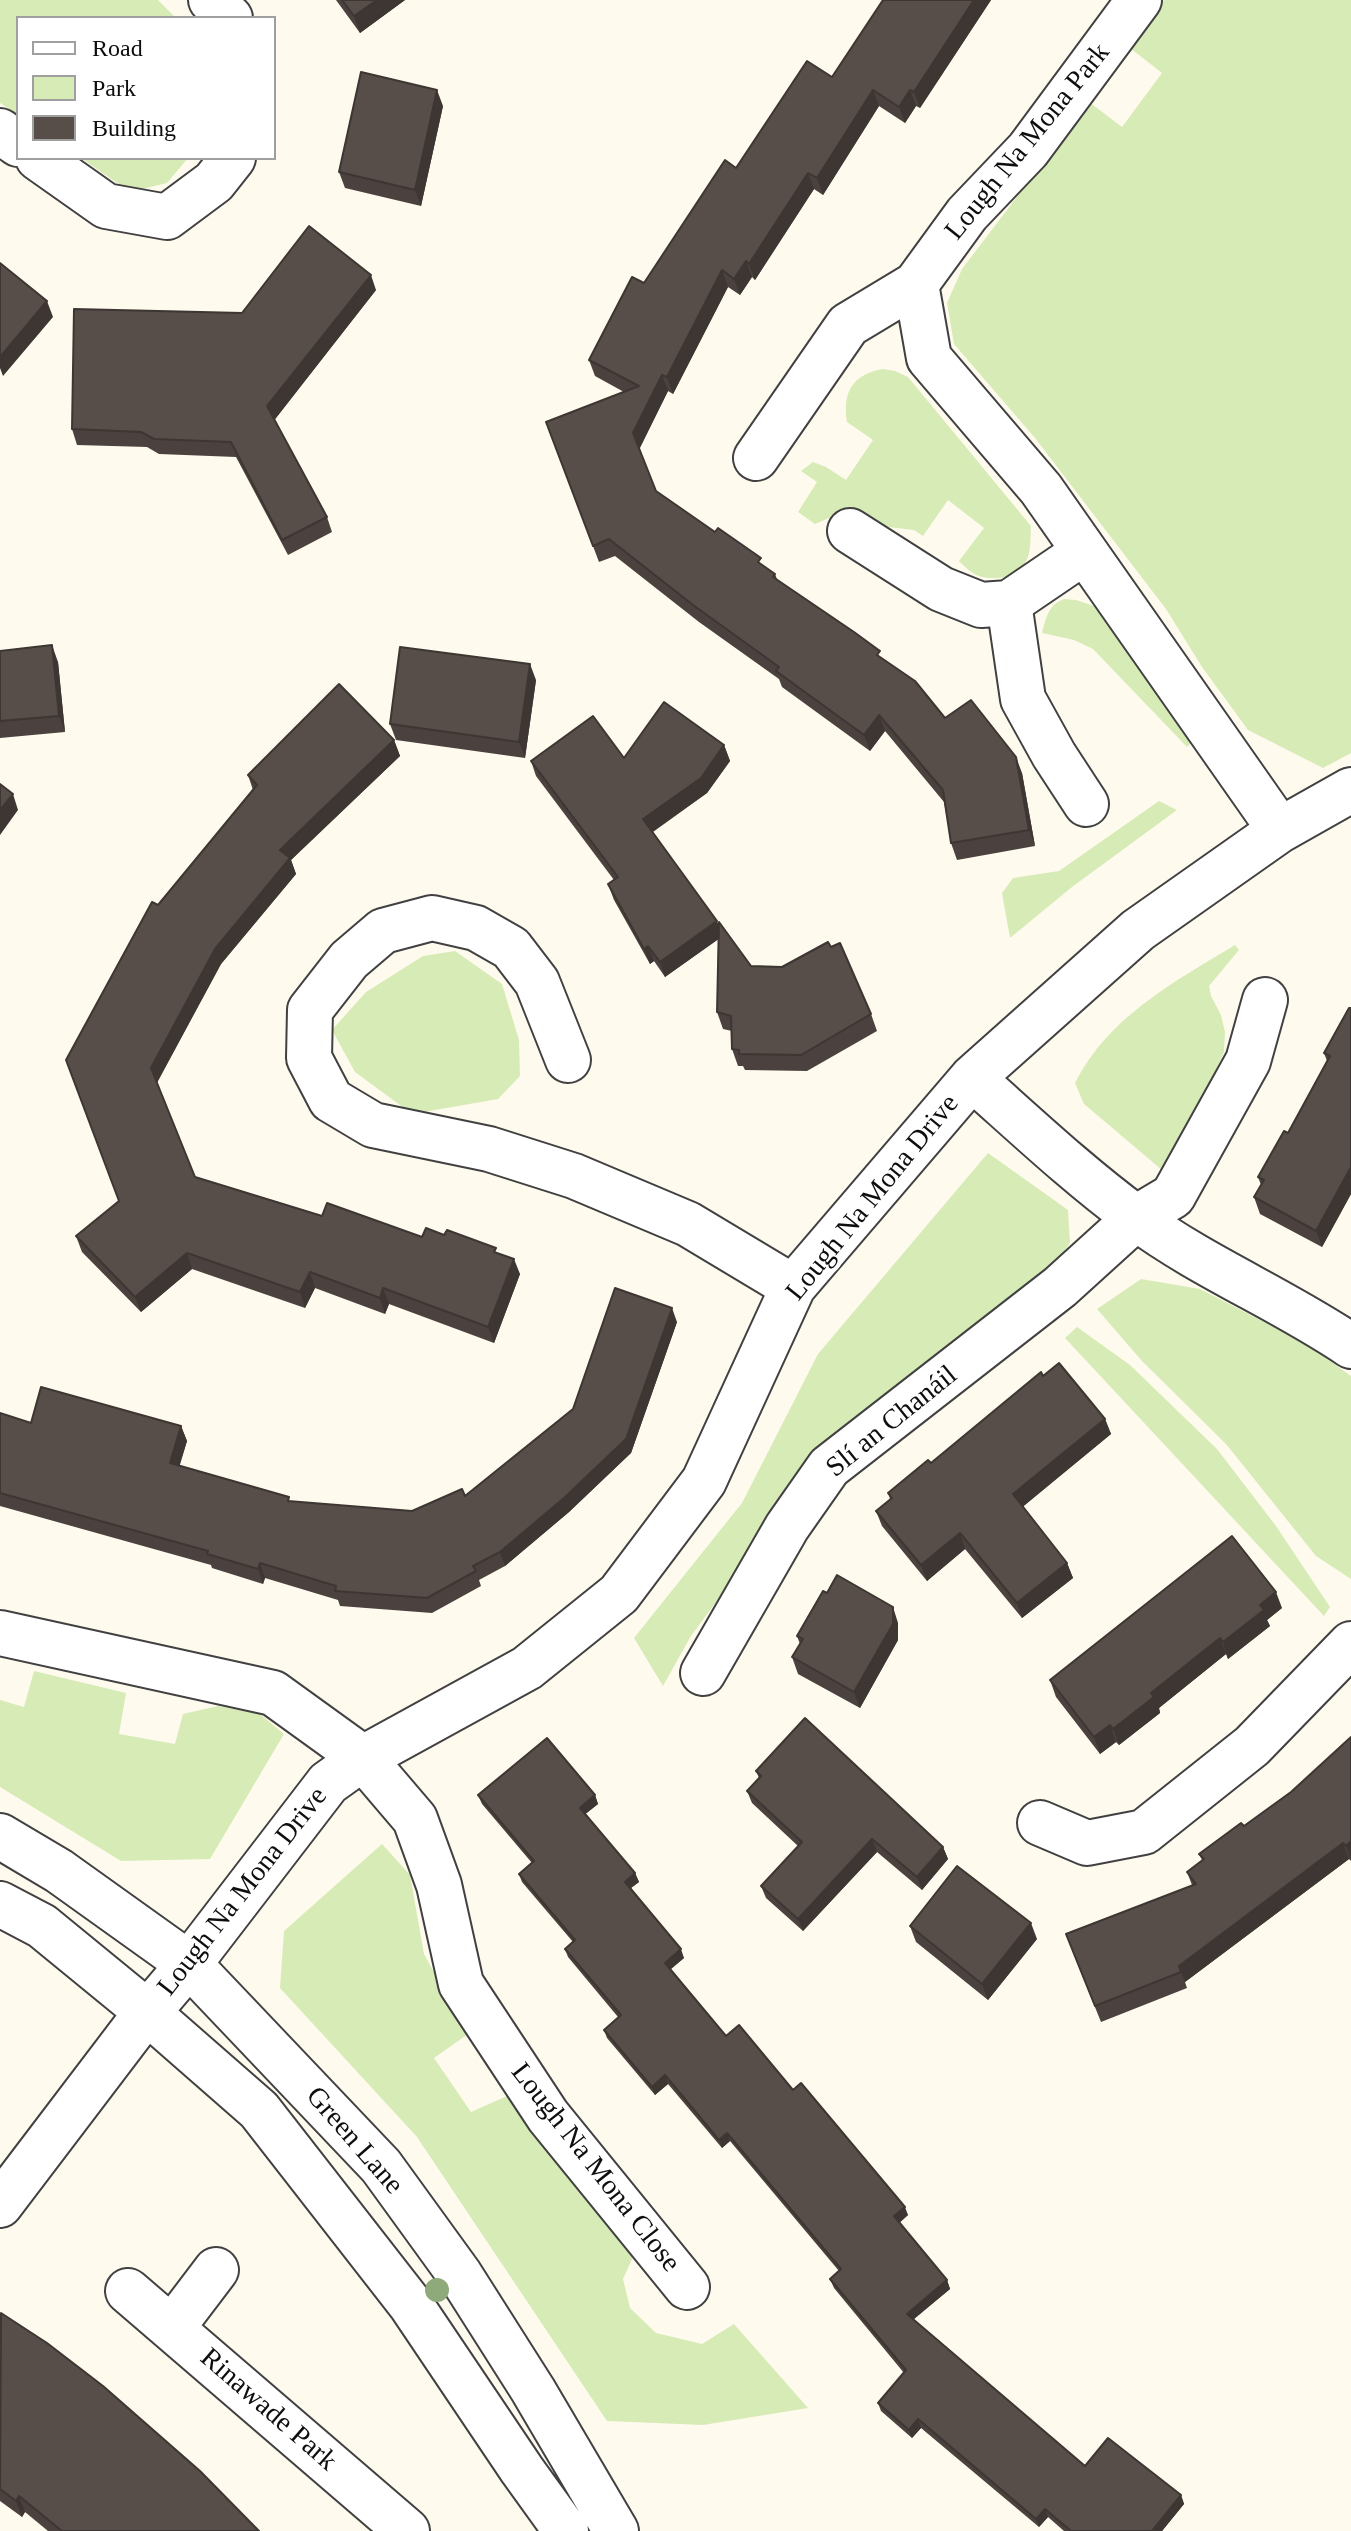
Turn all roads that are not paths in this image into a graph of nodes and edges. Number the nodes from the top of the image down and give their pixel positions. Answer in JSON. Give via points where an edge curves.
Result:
{"nodes":[{"id":1,"x":211,"y":0,"type":"edge"},
{"id":2,"x":1139,"y":0,"type":"edge"},
{"id":3,"x":228,"y":16,"type":"edge"},
{"id":4,"x":41,"y":160,"type":"edge"},
{"id":5,"x":231,"y":160,"type":"edge"},
{"id":6,"x":916,"y":284,"type":"junction"},
{"id":7,"x":756,"y":458,"type":"dead end"},
{"id":8,"x":850,"y":531,"type":"dead end"},
{"id":9,"x":1084,"y":552,"type":"junction"},
{"id":10,"x":1009,"y":603,"type":"junction"},
{"id":11,"x":1351,"y":790,"type":"edge"},
{"id":12,"x":1086,"y":804,"type":"dead end"},
{"id":13,"x":1280,"y":830,"type":"junction"},
{"id":14,"x":1265,"y":1000,"type":"dead end"},
{"id":15,"x":568,"y":1060,"type":"dead end"},
{"id":16,"x":972,"y":1078,"type":"junction"},
{"id":17,"x":1136,"y":1218,"type":"junction"},
{"id":18,"x":793,"y":1287,"type":"junction"},
{"id":19,"x":1351,"y":1346,"type":"edge"},
{"id":20,"x":0,"y":1633,"type":"edge"},
{"id":21,"x":1351,"y":1644,"type":"edge"},
{"id":22,"x":703,"y":1673,"type":"dead end"},
{"id":23,"x":363,"y":1758,"type":"junction"},
{"id":24,"x":1040,"y":1823,"type":"dead end"},
{"id":25,"x":0,"y":1836,"type":"edge"},
{"id":26,"x":0,"y":1868,"type":"edge"},
{"id":27,"x":0,"y":1904,"type":"edge"},
{"id":28,"x":189,"y":1964,"type":"junction"},
{"id":29,"x":147,"y":2012,"type":"junction"},
{"id":30,"x":0,"y":2205,"type":"edge"},
{"id":31,"x":216,"y":2270,"type":"dead end"},
{"id":32,"x":687,"y":2287,"type":"dead end"},
{"id":33,"x":128,"y":2291,"type":"dead end"},
{"id":34,"x":411,"y":2305,"type":"junction"},
{"id":35,"x":172,"y":2328,"type":"junction"},
{"id":36,"x":407,"y":2531,"type":"edge"},
{"id":37,"x":566,"y":2531,"type":"edge"},
{"id":38,"x":616,"y":2531,"type":"edge"}],
"edges":[{"from":1,"to":3,"type":"street"},
{"from":2,"to":6,"type":"street","name":"Lough Na Mona Park","via":[[1028,150],[967,214]]},
{"from":4,"to":5,"type":"street","via":[[106,206],[167,217],[214,182]]},
{"from":6,"to":7,"type":"street","name":"Lough Na Mona Park","via":[[848,325]]},
{"from":6,"to":9,"type":"street","via":[[929,358],[1041,489]]},
{"from":8,"to":10,"type":"street","via":[[941,589],[981,605]]},
{"from":9,"to":10,"type":"street"},
{"from":9,"to":13,"type":"street"},
{"from":10,"to":12,"type":"street","via":[[1023,699]]},
{"from":11,"to":13,"type":"street","name":"Lough Na Mona Drive"},
{"from":13,"to":16,"type":"street","name":"Lough Na Mona Drive","via":[[1138,930]]},
{"from":14,"to":17,"type":"street","name":"Slí an Chanáil","via":[[1248,1061],[1173,1196]]},
{"from":15,"to":18,"type":"street","via":[[537,982],[511,948],[476,928],[432,918],[383,931],[349,960],[310,1010],[309,1058],[331,1100],[373,1125],[489,1149],[574,1176],[688,1224]]},
{"from":16,"to":17,"type":"street"},
{"from":16,"to":18,"type":"street","name":"Lough Na Mona Drive"},
{"from":17,"to":19,"type":"street"},
{"from":17,"to":22,"type":"street","name":"Slí an Chanáil","via":[[1060,1287],[829,1467],[787,1527]]},
{"from":18,"to":23,"type":"street","name":"Lough Na Mona Drive","via":[[704,1481],[619,1594],[527,1668]]},
{"from":20,"to":23,"type":"street","name":"Lough Na Mona Close","via":[[273,1693]]},
{"from":21,"to":24,"type":"street","via":[[1252,1746],[1144,1832],[1087,1843]]},
{"from":23,"to":28,"type":"street","name":"Lough Na Mona Drive","via":[[328,1783]]},
{"from":23,"to":32,"type":"street","name":"Lough Na Mona Close","via":[[415,1819],[439,1885],[461,1984],[548,2116]]},
{"from":25,"to":28,"type":"street","name":"Green Lane","via":[[59,1871]]},
{"from":26,"to":29,"type":"street","via":[[115,1943]]},
{"from":27,"to":29,"type":"street","name":"Green Lane","via":[[42,1926]]},
{"from":28,"to":29,"type":"street","name":"Lough Na Mona Drive"},
{"from":28,"to":34,"type":"street","via":[[206,2018],[326,2145]]},
{"from":28,"to":38,"type":"street","name":"Green Lane","via":[[381,2166],[460,2275]]},
{"from":29,"to":30,"type":"street","name":"Lough Na Mona Drive"},
{"from":29,"to":34,"type":"street","name":"Green Lane","via":[[259,2110]]},
{"from":31,"to":35,"type":"street"},
{"from":33,"to":35,"type":"street","name":"Rinawade Park"},
{"from":34,"to":37,"type":"street","name":"Green Lane"},
{"from":35,"to":36,"type":"street","name":"Rinawade Park"}]}
